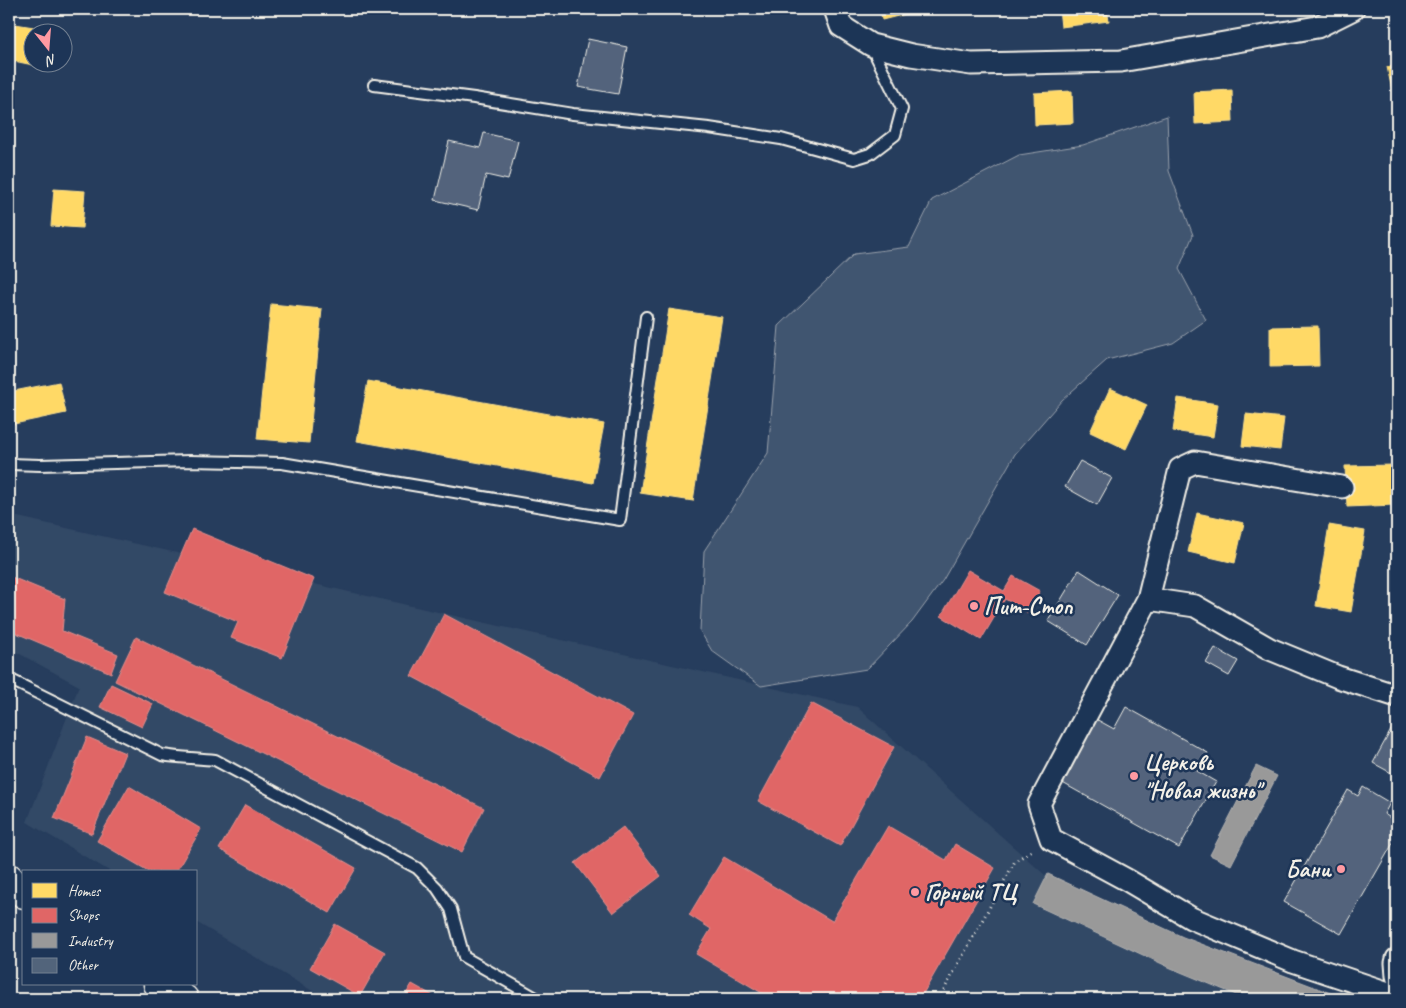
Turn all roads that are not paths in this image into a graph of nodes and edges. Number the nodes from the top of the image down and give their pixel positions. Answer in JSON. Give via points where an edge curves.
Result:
{"nodes":[{"id":1,"x":835,"y":9,"type":"edge"},
{"id":2,"x":1353,"y":9,"type":"edge"},
{"id":3,"x":871,"y":45,"type":"junction"},
{"id":4,"x":374,"y":85,"type":"dead end"},
{"id":5,"x":646,"y":317,"type":"dead end"},
{"id":6,"x":9,"y":464,"type":"edge"},
{"id":7,"x":1342,"y":487,"type":"dead end"},
{"id":8,"x":1148,"y":599,"type":"junction"},
{"id":9,"x":9,"y":679,"type":"edge"},
{"id":10,"x":1397,"y":696,"type":"edge"},
{"id":11,"x":9,"y":878,"type":"edge"},
{"id":12,"x":22,"y":892,"type":"edge"},
{"id":13,"x":1397,"y":959,"type":"edge"},
{"id":14,"x":1397,"y":976,"type":"edge"},
{"id":15,"x":161,"y":986,"type":"edge"},
{"id":16,"x":1397,"y":996,"type":"edge"},
{"id":17,"x":184,"y":999,"type":"edge"},
{"id":18,"x":538,"y":999,"type":"edge"}],
"edges":[{"from":1,"to":3,"type":"street","via":[[841,26]]},
{"from":2,"to":3,"type":"street","via":[[1317,27],[1121,61],[971,64]]},
{"from":3,"to":4,"type":"lane","via":[[902,109],[895,135],[870,154],[854,159],[782,139],[573,114]]},
{"from":5,"to":6,"type":"lane","via":[[620,520],[282,463]]},
{"from":7,"to":8,"type":"street","via":[[1195,462],[1180,469]]},
{"from":8,"to":10,"type":"street","via":[[1195,606],[1270,649],[1338,678]]},
{"from":8,"to":16,"type":"street","via":[[1039,804],[1051,838],[1190,918],[1293,961]]},
{"from":9,"to":18,"type":"lane","via":[[162,755],[215,760],[417,868],[451,909],[464,958]]},
{"from":11,"to":12,"type":"main road"},
{"from":13,"to":14,"type":"street"},
{"from":15,"to":17,"type":"main road"}]}
